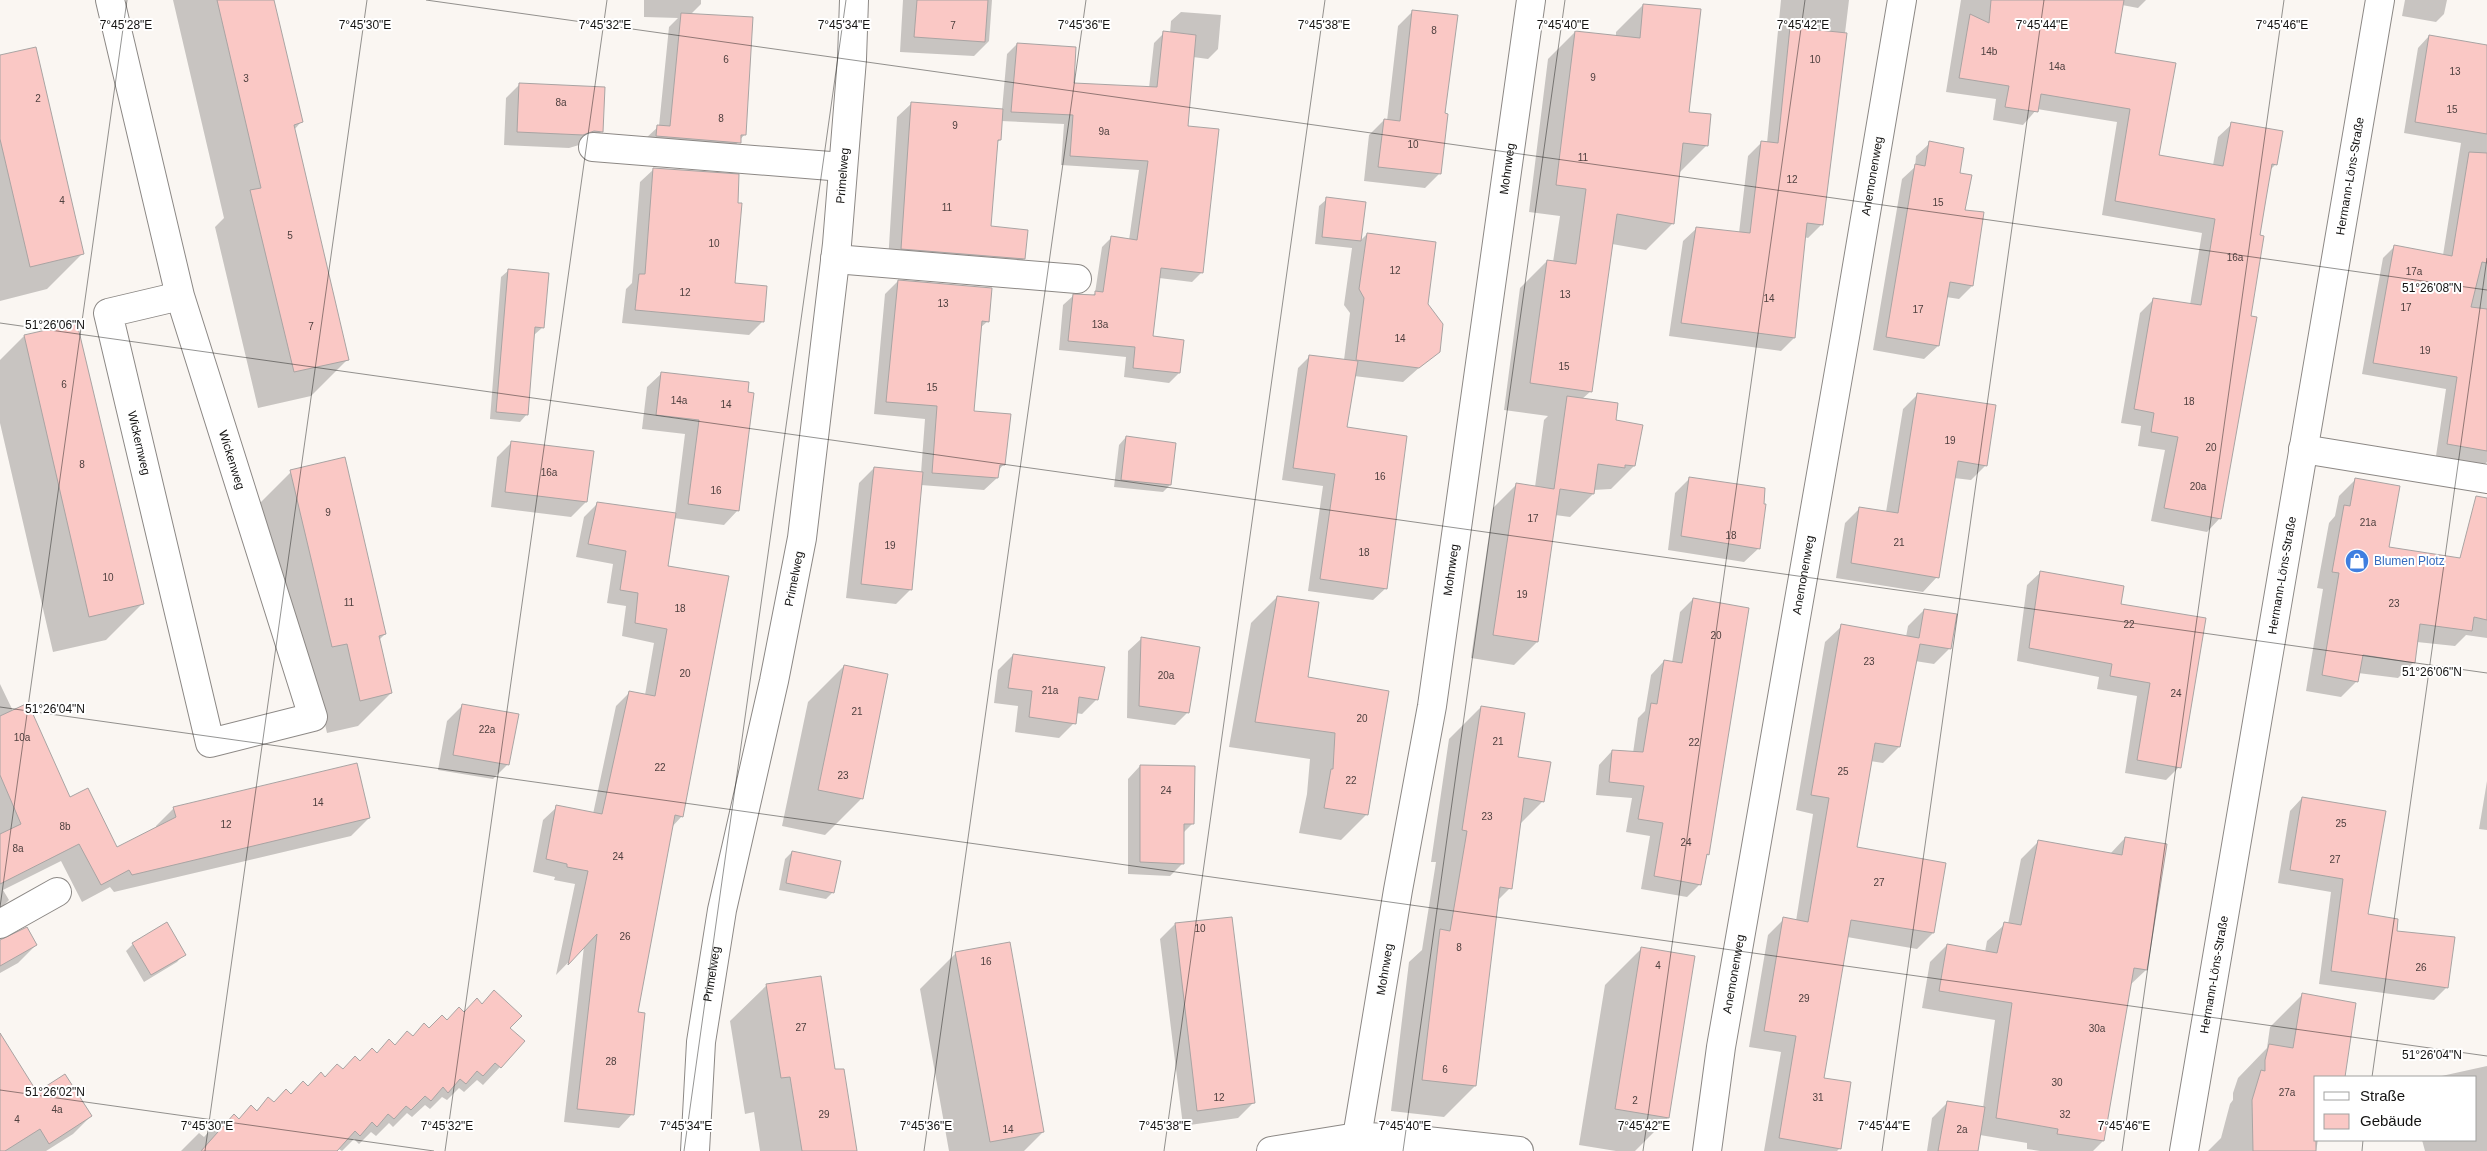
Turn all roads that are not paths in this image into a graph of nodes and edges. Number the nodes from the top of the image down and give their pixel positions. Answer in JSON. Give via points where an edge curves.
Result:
{"nodes":[{"id":1,"x":110,"y":0,"type":"edge"},
{"id":2,"x":854,"y":0,"type":"edge"},
{"id":3,"x":1531,"y":0,"type":"edge"},
{"id":4,"x":1902,"y":0,"type":"edge"},
{"id":5,"x":2380,"y":0,"type":"edge"},
{"id":6,"x":593,"y":147,"type":"dead end"},
{"id":7,"x":843,"y":167,"type":"junction"},
{"id":8,"x":835,"y":259,"type":"junction"},
{"id":9,"x":1077,"y":279,"type":"dead end"},
{"id":10,"x":180,"y":296,"type":"junction"},
{"id":11,"x":2304,"y":449,"type":"junction"},
{"id":12,"x":2487,"y":479,"type":"edge"},
{"id":13,"x":186,"y":645,"type":"joint"},
{"id":14,"x":56,"y":892,"type":"dead end"},
{"id":15,"x":0,"y":924,"type":"edge"},
{"id":16,"x":1357,"y":1137,"type":"junction"},
{"id":17,"x":1399,"y":1145,"type":"edge"},
{"id":18,"x":695,"y":1151,"type":"edge"},
{"id":19,"x":1271,"y":1151,"type":"edge"},
{"id":20,"x":1519,"y":1151,"type":"edge"},
{"id":21,"x":1707,"y":1151,"type":"edge"},
{"id":22,"x":2184,"y":1151,"type":"edge"}],
"edges":[{"from":1,"to":10,"type":"street","name":"Wickenweg"},
{"from":2,"to":7,"type":"street","name":"Primelweg"},
{"from":3,"to":16,"type":"street","name":"Mohnweg","via":[[1432,706]]},
{"from":4,"to":21,"type":"street","name":"Anemonenweg","via":[[1722,1037]]},
{"from":5,"to":11,"type":"street","name":"Hermann-Löns-Straße"},
{"from":6,"to":7,"type":"street"},
{"from":7,"to":8,"type":"street","name":"Primelweg"},
{"from":8,"to":9,"type":"street"},
{"from":8,"to":18,"type":"street","name":"Primelweg","via":[[802,538],[774,681],[722,910],[703,1032]]},
{"from":10,"to":13,"type":"street","name":"Wickernweg","via":[[108,313]]},
{"from":10,"to":13,"type":"street","name":"Wickenweg","via":[[313,717],[210,743]]},
{"from":11,"to":12,"type":"street"},
{"from":11,"to":22,"type":"street","name":"Hermann-Löns-Straße"},
{"from":14,"to":15,"type":"street"},
{"from":16,"to":17,"type":"street"},
{"from":16,"to":19,"type":"street"},
{"from":17,"to":20,"type":"street"}]}
